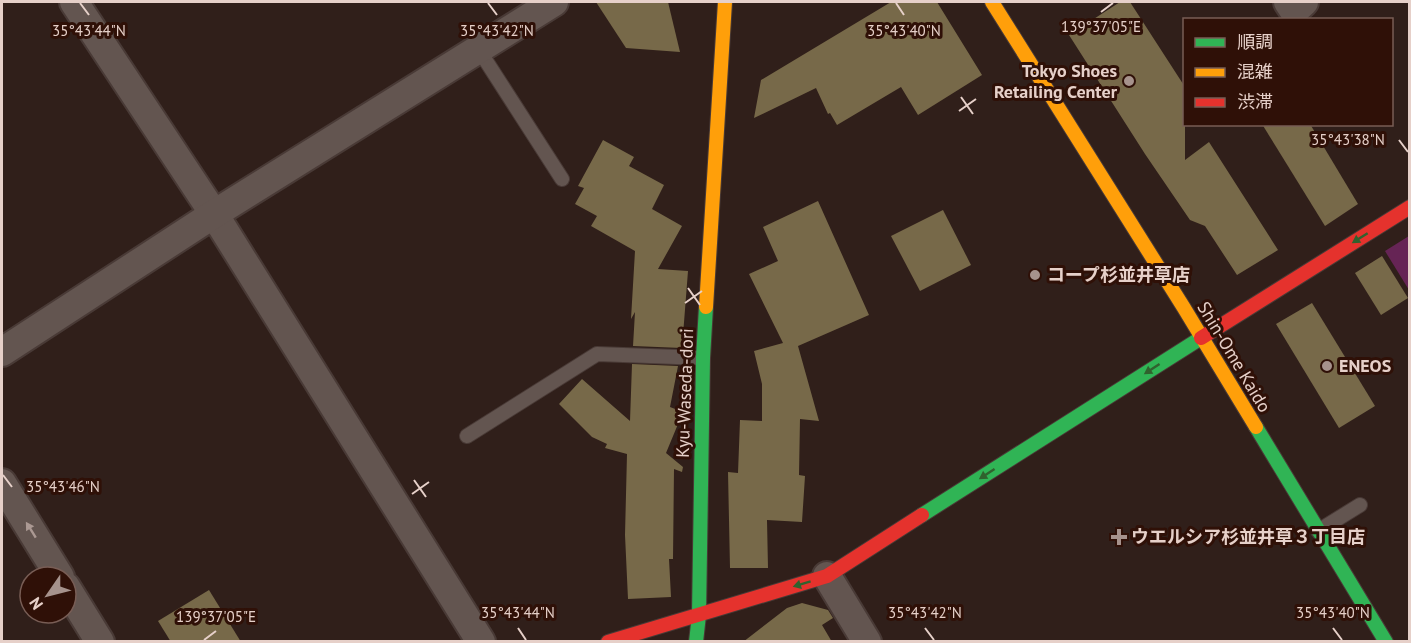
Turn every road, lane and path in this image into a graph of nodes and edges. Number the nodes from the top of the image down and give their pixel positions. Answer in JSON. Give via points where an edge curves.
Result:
{"nodes":[{"id":1,"x":74,"y":2,"type":"edge"},
{"id":2,"x":554,"y":2,"type":"edge"},
{"id":3,"x":725,"y":2,"type":"edge"},
{"id":4,"x":992,"y":2,"type":"edge"},
{"id":5,"x":1288,"y":2,"type":"edge"},
{"id":6,"x":1304,"y":2,"type":"edge"},
{"id":7,"x":479,"y":50,"type":"junction"},
{"id":8,"x":562,"y":179,"type":"dead end"},
{"id":9,"x":1410,"y":207,"type":"edge"},
{"id":10,"x":214,"y":214,"type":"junction"},
{"id":11,"x":1201,"y":338,"type":"junction"},
{"id":12,"x":2,"y":352,"type":"edge"},
{"id":13,"x":703,"y":358,"type":"junction"},
{"id":14,"x":467,"y":436,"type":"dead end"},
{"id":15,"x":2,"y":483,"type":"edge"},
{"id":16,"x":1360,"y":505,"type":"dead end"},
{"id":17,"x":1317,"y":531,"type":"junction"},
{"id":18,"x":53,"y":565,"type":"edge"},
{"id":19,"x":827,"y":576,"type":"junction"},
{"id":20,"x":78,"y":606,"type":"edge"},
{"id":21,"x":699,"y":615,"type":"junction"},
{"id":22,"x":100,"y":642,"type":"edge"},
{"id":23,"x":481,"y":642,"type":"edge"},
{"id":24,"x":608,"y":642,"type":"edge"},
{"id":25,"x":696,"y":642,"type":"edge"},
{"id":26,"x":867,"y":642,"type":"edge"},
{"id":27,"x":1386,"y":642,"type":"edge"}],
"edges":[{"from":1,"to":10,"type":"street"},
{"from":2,"to":7,"type":"street"},
{"from":3,"to":13,"type":"main road","name":"Kyu-Waseda-dori"},
{"from":4,"to":11,"type":"main road","name":"Shin-Ome Kaido"},
{"from":5,"to":6,"type":"street","via":[[1294,11]]},
{"from":7,"to":8,"type":"lane"},
{"from":7,"to":10,"type":"street"},
{"from":9,"to":11,"type":"main road","one_way":true},
{"from":10,"to":12,"type":"street"},
{"from":10,"to":23,"type":"street"},
{"from":11,"to":17,"type":"main road","name":"Shin-Ome Kaido"},
{"from":11,"to":19,"type":"main road","one_way":true},
{"from":13,"to":14,"type":"lane","via":[[597,354]]},
{"from":13,"to":21,"type":"main road","name":"Kyu-Waseda-dori"},
{"from":18,"to":15,"type":"street","one_way":true},
{"from":16,"to":17,"type":"lane"},
{"from":17,"to":27,"type":"main road","name":"Shin-Ome Kaido"},
{"from":19,"to":21,"type":"main road","one_way":true},
{"from":19,"to":26,"type":"street"},
{"from":20,"to":22,"type":"street"},
{"from":21,"to":24,"type":"main road"},
{"from":21,"to":25,"type":"main road","name":"Kyu-Waseda-dori"}]}
